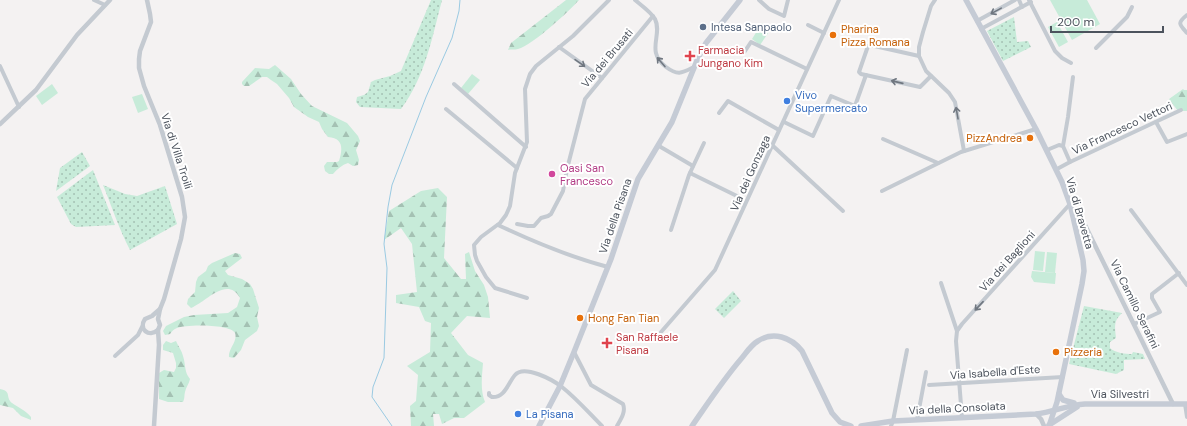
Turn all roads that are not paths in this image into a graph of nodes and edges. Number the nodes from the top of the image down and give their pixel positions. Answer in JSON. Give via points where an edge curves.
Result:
{"nodes":[{"id":1,"x":94,"y":0,"type":"edge"},
{"id":2,"x":110,"y":0,"type":"edge"},
{"id":3,"x":147,"y":0,"type":"edge"},
{"id":4,"x":609,"y":0,"type":"edge"},
{"id":5,"x":634,"y":0,"type":"edge"},
{"id":6,"x":740,"y":0,"type":"edge"},
{"id":7,"x":759,"y":0,"type":"edge"},
{"id":8,"x":788,"y":0,"type":"edge"},
{"id":9,"x":838,"y":0,"type":"edge"},
{"id":10,"x":935,"y":0,"type":"edge"},
{"id":11,"x":966,"y":0,"type":"edge"},
{"id":12,"x":1014,"y":0,"type":"edge"},
{"id":13,"x":1019,"y":0,"type":"edge"},
{"id":14,"x":1030,"y":1,"type":"edge"},
{"id":15,"x":105,"y":5,"type":"junction"},
{"id":16,"x":1022,"y":7,"type":"junction"},
{"id":17,"x":1132,"y":7,"type":"dead end"},
{"id":18,"x":1187,"y":15,"type":"edge"},
{"id":19,"x":653,"y":16,"type":"junction"},
{"id":20,"x":977,"y":21,"type":"junction"},
{"id":21,"x":808,"y":25,"type":"dead end"},
{"id":22,"x":981,"y":29,"type":"junction"},
{"id":23,"x":824,"y":33,"type":"junction"},
{"id":24,"x":1187,"y":33,"type":"edge"},
{"id":25,"x":559,"y":48,"type":"junction"},
{"id":26,"x":1096,"y":48,"type":"dead end"},
{"id":27,"x":743,"y":54,"type":"dead end"},
{"id":28,"x":919,"y":56,"type":"junction"},
{"id":29,"x":1071,"y":64,"type":"dead end"},
{"id":30,"x":0,"y":66,"type":"edge"},
{"id":31,"x":695,"y":67,"type":"junction"},
{"id":32,"x":807,"y":69,"type":"junction"},
{"id":33,"x":866,"y":75,"type":"junction"},
{"id":34,"x":930,"y":76,"type":"junction"},
{"id":35,"x":1073,"y":77,"type":"dead end"},
{"id":36,"x":602,"y":78,"type":"junction"},
{"id":37,"x":454,"y":84,"type":"dead end"},
{"id":38,"x":19,"y":107,"type":"junction"},
{"id":39,"x":446,"y":109,"type":"dead end"},
{"id":40,"x":1181,"y":110,"type":"dead end"},
{"id":41,"x":719,"y":113,"type":"dead end"},
{"id":42,"x":784,"y":122,"type":"junction"},
{"id":43,"x":1156,"y":122,"type":"junction"},
{"id":44,"x":0,"y":124,"type":"edge"},
{"id":45,"x":1036,"y":129,"type":"junction"},
{"id":46,"x":779,"y":130,"type":"junction"},
{"id":47,"x":1187,"y":134,"type":"edge"},
{"id":48,"x":883,"y":139,"type":"dead end"},
{"id":49,"x":704,"y":143,"type":"dead end"},
{"id":50,"x":772,"y":145,"type":"junction"},
{"id":51,"x":659,"y":146,"type":"junction"},
{"id":52,"x":1063,"y":146,"type":"junction"},
{"id":53,"x":526,"y":147,"type":"junction"},
{"id":54,"x":1047,"y":150,"type":"junction"},
{"id":55,"x":964,"y":151,"type":"junction"},
{"id":56,"x":1070,"y":162,"type":"junction"},
{"id":57,"x":938,"y":163,"type":"junction"},
{"id":58,"x":693,"y":166,"type":"junction"},
{"id":59,"x":517,"y":168,"type":"junction"},
{"id":60,"x":1057,"y":169,"type":"junction"},
{"id":61,"x":690,"y":173,"type":"junction"},
{"id":62,"x":882,"y":190,"type":"dead end"},
{"id":63,"x":741,"y":198,"type":"dead end"},
{"id":64,"x":1070,"y":204,"type":"junction"},
{"id":65,"x":1132,"y":210,"type":"dead end"},
{"id":66,"x":843,"y":211,"type":"dead end"},
{"id":67,"x":1074,"y":219,"type":"junction"},
{"id":68,"x":517,"y":224,"type":"dead end"},
{"id":69,"x":498,"y":225,"type":"junction"},
{"id":70,"x":671,"y":230,"type":"dead end"},
{"id":71,"x":608,"y":267,"type":"junction"},
{"id":72,"x":1179,"y":273,"type":"junction"},
{"id":73,"x":941,"y":283,"type":"dead end"},
{"id":74,"x":1187,"y":285,"type":"edge"},
{"id":75,"x":527,"y":298,"type":"dead end"},
{"id":76,"x":160,"y":309,"type":"junction"},
{"id":77,"x":152,"y":316,"type":"junction"},
{"id":78,"x":158,"y":319,"type":"junction"},
{"id":79,"x":1134,"y":324,"type":"junction"},
{"id":80,"x":142,"y":328,"type":"junction"},
{"id":81,"x":158,"y":330,"type":"junction"},
{"id":82,"x":957,"y":331,"type":"junction"},
{"id":83,"x":150,"y":333,"type":"junction"},
{"id":84,"x":138,"y":336,"type":"junction"},
{"id":85,"x":158,"y":340,"type":"junction"},
{"id":86,"x":655,"y":340,"type":"dead end"},
{"id":87,"x":906,"y":350,"type":"dead end"},
{"id":88,"x":574,"y":352,"type":"junction"},
{"id":89,"x":115,"y":356,"type":"dead end"},
{"id":90,"x":926,"y":372,"type":"dead end"},
{"id":91,"x":1063,"y":377,"type":"junction"},
{"id":92,"x":959,"y":383,"type":"junction"},
{"id":93,"x":929,"y":385,"type":"dead end"},
{"id":94,"x":560,"y":386,"type":"junction"},
{"id":95,"x":489,"y":393,"type":"dead end"},
{"id":96,"x":1059,"y":394,"type":"junction"},
{"id":97,"x":1082,"y":404,"type":"junction"},
{"id":98,"x":1173,"y":404,"type":"junction"},
{"id":99,"x":1186,"y":404,"type":"edge"},
{"id":100,"x":1054,"y":411,"type":"junction"},
{"id":101,"x":1036,"y":414,"type":"junction"},
{"id":102,"x":1187,"y":417,"type":"edge"},
{"id":103,"x":962,"y":418,"type":"junction"},
{"id":104,"x":917,"y":420,"type":"junction"},
{"id":105,"x":892,"y":424,"type":"edge"},
{"id":106,"x":154,"y":426,"type":"edge"},
{"id":107,"x":539,"y":426,"type":"edge"},
{"id":108,"x":602,"y":426,"type":"edge"},
{"id":109,"x":617,"y":426,"type":"edge"},
{"id":110,"x":692,"y":426,"type":"edge"},
{"id":111,"x":851,"y":426,"type":"edge"},
{"id":112,"x":861,"y":426,"type":"edge"},
{"id":113,"x":1044,"y":426,"type":"edge"},
{"id":114,"x":1049,"y":426,"type":"edge"}],
"edges":[{"from":1,"to":15,"type":"street"},
{"from":2,"to":15,"type":"street"},
{"from":3,"to":76,"type":"street","name":"Via di Villa Troili","via":[[150,22],[140,51],[139,68],[160,125],[185,211],[181,239]]},
{"from":4,"to":25,"type":"street"},
{"from":5,"to":19,"type":"street"},
{"from":6,"to":31,"type":"main road","name":"Via della Pisana","via":[[709,38]]},
{"from":7,"to":8,"type":"street","via":[[769,9],[784,16]]},
{"from":9,"to":23,"type":"street","name":"Via dei Gonzaga"},
{"from":10,"to":28,"type":"street","via":[[921,37]]},
{"from":11,"to":20,"type":"main road","name":"Via di Bravetta"},
{"from":12,"to":20,"type":"street","one_way":true},
{"from":13,"to":16,"type":"street"},
{"from":14,"to":16,"type":"street"},
{"from":14,"to":29,"type":"street","via":[[1055,51]]},
{"from":15,"to":38,"type":"street","via":[[77,35],[36,90]]},
{"from":16,"to":22,"type":"street"},
{"from":17,"to":26,"type":"street","via":[[1127,17]]},
{"from":18,"to":24,"type":"street","via":[[1180,22]]},
{"from":31,"to":19,"type":"street","one_way":true,"via":[[677,73],[659,61]]},
{"from":19,"to":36,"type":"street","name":"Via dei Brusati"},
{"from":20,"to":22,"type":"main road","name":"Via di Bravetta"},
{"from":21,"to":23,"type":"street"},
{"from":22,"to":45,"type":"main road","name":"Via di Bravetta"},
{"from":23,"to":32,"type":"street","name":"Via dei Gonzaga"},
{"from":25,"to":36,"type":"street","one_way":true},
{"from":25,"to":53,"type":"street","via":[[536,66],[527,81]]},
{"from":27,"to":32,"type":"street","via":[[751,42]]},
{"from":28,"to":33,"type":"street","via":[[870,45],[859,70],[861,74]]},
{"from":28,"to":34,"type":"street"},
{"from":30,"to":38,"type":"street"},
{"from":31,"to":51,"type":"main road","name":"Via della Pisana"},
{"from":32,"to":42,"type":"street","name":"Via dei Gonzaga"},
{"from":34,"to":33,"type":"street","one_way":true,"via":[[920,88]]},
{"from":33,"to":42,"type":"street","via":[[855,106],[831,96],[813,136]]},
{"from":55,"to":34,"type":"street","one_way":true,"via":[[955,102]]},
{"from":35,"to":52,"type":"street"},
{"from":36,"to":68,"type":"street","name":"Via dei Brusati","via":[[584,102],[563,191],[557,204],[550,215],[541,218],[534,226]]},
{"from":37,"to":53,"type":"street"},
{"from":38,"to":44,"type":"street"},
{"from":39,"to":59,"type":"street"},
{"from":40,"to":43,"type":"street","name":"Via Francesco Vettori"},
{"from":41,"to":46,"type":"street","via":[[728,101]]},
{"from":42,"to":46,"type":"street","name":"Via dei Gonzaga"},
{"from":43,"to":47,"type":"street","via":[[1167,142]]},
{"from":43,"to":56,"type":"street","name":"Via Francesco Vettori"},
{"from":45,"to":54,"type":"main road","name":"Via di Bravetta"},
{"from":45,"to":55,"type":"street"},
{"from":46,"to":50,"type":"street","name":"Via dei Gonzaga"},
{"from":48,"to":57,"type":"street"},
{"from":49,"to":58,"type":"street"},
{"from":50,"to":66,"type":"street"},
{"from":50,"to":86,"type":"street","name":"Via dei Gonzaga","via":[[715,270]]},
{"from":51,"to":58,"type":"street"},
{"from":51,"to":71,"type":"main road","name":"Via della Pisana","via":[[636,184]]},
{"from":52,"to":54,"type":"street","via":[[1059,144]]},
{"from":52,"to":56,"type":"street"},
{"from":53,"to":59,"type":"street"},
{"from":54,"to":60,"type":"main road","name":"Via di Bravetta"},
{"from":55,"to":57,"type":"street"},
{"from":56,"to":60,"type":"street","name":"Via Francesco Vettori"},
{"from":57,"to":62,"type":"street"},
{"from":58,"to":61,"type":"street"},
{"from":59,"to":69,"type":"street","via":[[510,206]]},
{"from":60,"to":64,"type":"main road","name":"Via di Bravetta"},
{"from":61,"to":63,"type":"street"},
{"from":61,"to":70,"type":"street"},
{"from":64,"to":67,"type":"main road","name":"Via di Bravetta"},
{"from":64,"to":82,"type":"street","name":"Via dei Baglioni","one_way":true},
{"from":65,"to":72,"type":"street"},
{"from":67,"to":79,"type":"street","name":"Via Camillo Serafini","via":[[1084,224]]},
{"from":67,"to":91,"type":"main road","name":"Via di Bravetta","via":[[1084,275]]},
{"from":69,"to":71,"type":"street","via":[[548,248]]},
{"from":69,"to":75,"type":"street","via":[[475,244],[476,258],[495,288]]},
{"from":71,"to":88,"type":"main road","name":"Via della Pisana"},
{"from":72,"to":74,"type":"street"},
{"from":72,"to":79,"type":"street","via":[[1152,294],[1160,312]]},
{"from":73,"to":82,"type":"street"},
{"from":76,"to":77,"type":"street","name":"Via di Villa Troili"},
{"from":76,"to":78,"type":"street","name":"Via di Villa Troili"},
{"from":77,"to":78,"type":"street"},
{"from":77,"to":80,"type":"street","name":"Via di Villa Troili","via":[[145,319]]},
{"from":78,"to":81,"type":"street","name":"Via di Villa Troili"},
{"from":79,"to":98,"type":"street","name":"Via Camillo Serafini"},
{"from":80,"to":83,"type":"street"},
{"from":80,"to":84,"type":"street"},
{"from":81,"to":83,"type":"street"},
{"from":81,"to":85,"type":"street","name":"Via di Villa Troili"},
{"from":82,"to":92,"type":"street"},
{"from":83,"to":84,"type":"street"},
{"from":83,"to":85,"type":"street"},
{"from":84,"to":89,"type":"street"},
{"from":85,"to":106,"type":"street","name":"Via di Villa Troili"},
{"from":87,"to":105,"type":"street"},
{"from":88,"to":94,"type":"main road","name":"Via della Pisana"},
{"from":88,"to":109,"type":"street","via":[[591,385],[623,404],[623,415]]},
{"from":90,"to":104,"type":"street"},
{"from":91,"to":92,"type":"street","name":"Via Isabella d'Este"},
{"from":91,"to":96,"type":"main road","name":"Via di Bravetta"},
{"from":92,"to":93,"type":"street","name":"Via Isabella d'Este"},
{"from":92,"to":103,"type":"street"},
{"from":94,"to":95,"type":"street","via":[[532,372],[522,370],[515,374],[501,395],[492,397]]},
{"from":94,"to":107,"type":"main road","name":"Via della Pisana"},
{"from":94,"to":108,"type":"street"},
{"from":96,"to":97,"type":"main road","name":"Via Silvestri","via":[[1065,402]]},
{"from":96,"to":100,"type":"main road","name":"Via di Bravetta"},
{"from":97,"to":98,"type":"main road","name":"Via Silvestri"},
{"from":97,"to":100,"type":"main road","name":"Via Silvestri"},
{"from":97,"to":114,"type":"main road","name":"Via Silvestri"},
{"from":98,"to":99,"type":"main road"},
{"from":99,"to":102,"type":"street"},
{"from":100,"to":101,"type":"main road","name":"Via della Consolata"},
{"from":100,"to":114,"type":"main road","name":"Via di Bravetta"},
{"from":101,"to":103,"type":"main road","name":"Via della Consolata"},
{"from":101,"to":113,"type":"street"},
{"from":103,"to":104,"type":"main road","name":"Via della Consolata"},
{"from":104,"to":105,"type":"main road","name":"Via della Consolata"},
{"from":105,"to":112,"type":"main road","name":"Via della Consolata"},
{"from":110,"to":111,"type":"main road","via":[[746,352],[758,341],[776,336],[786,338],[798,346],[832,413],[840,422]]}]}
